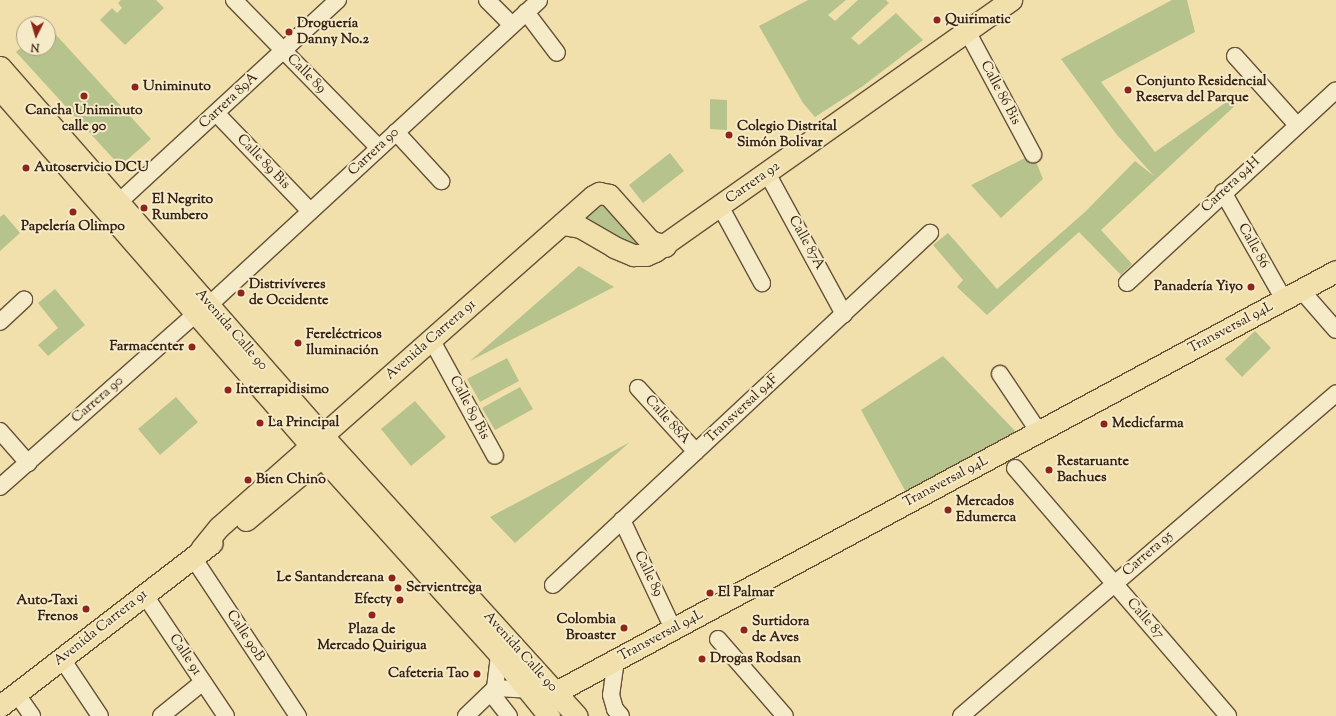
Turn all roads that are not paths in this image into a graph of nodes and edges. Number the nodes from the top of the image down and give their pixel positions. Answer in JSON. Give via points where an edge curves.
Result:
{"nodes":[{"id":1,"x":234,"y":0,"type":"edge"},
{"id":2,"x":338,"y":0,"type":"edge"},
{"id":3,"x":487,"y":0,"type":"edge"},
{"id":4,"x":539,"y":0,"type":"edge"},
{"id":5,"x":1011,"y":0,"type":"edge"},
{"id":6,"x":526,"y":12,"type":"junction"},
{"id":7,"x":512,"y":25,"type":"junction"},
{"id":8,"x":966,"y":31,"type":"junction"},
{"id":9,"x":283,"y":50,"type":"junction"},
{"id":10,"x":557,"y":53,"type":"dead end"},
{"id":11,"x":1235,"y":56,"type":"dead end"},
{"id":12,"x":0,"y":67,"type":"edge"},
{"id":13,"x":0,"y":89,"type":"edge"},
{"id":14,"x":1336,"y":90,"type":"edge"},
{"id":15,"x":216,"y":113,"type":"junction"},
{"id":16,"x":1297,"y":125,"type":"junction"},
{"id":17,"x":396,"y":132,"type":"junction"},
{"id":18,"x":379,"y":148,"type":"junction"},
{"id":19,"x":1032,"y":154,"type":"dead end"},
{"id":20,"x":767,"y":173,"type":"junction"},
{"id":21,"x":441,"y":181,"type":"dead end"},
{"id":22,"x":1223,"y":192,"type":"junction"},
{"id":23,"x":119,"y":202,"type":"junction"},
{"id":24,"x":720,"y":206,"type":"junction"},
{"id":25,"x":310,"y":211,"type":"junction"},
{"id":26,"x":562,"y":224,"type":"junction"},
{"id":27,"x":930,"y":233,"type":"dead end"},
{"id":28,"x":664,"y":246,"type":"junction"},
{"id":29,"x":1336,"y":271,"type":"edge"},
{"id":30,"x":762,"y":283,"type":"dead end"},
{"id":31,"x":1127,"y":283,"type":"dead end"},
{"id":32,"x":1292,"y":295,"type":"junction"},
{"id":33,"x":24,"y":300,"type":"dead end"},
{"id":34,"x":203,"y":309,"type":"junction"},
{"id":35,"x":844,"y":314,"type":"junction"},
{"id":36,"x":0,"y":322,"type":"edge"},
{"id":37,"x":1336,"y":330,"type":"edge"},
{"id":38,"x":431,"y":339,"type":"junction"},
{"id":39,"x":1000,"y":374,"type":"dead end"},
{"id":40,"x":638,"y":388,"type":"dead end"},
{"id":41,"x":1336,"y":393,"type":"edge"},
{"id":42,"x":0,"y":431,"type":"edge"},
{"id":43,"x":1039,"y":432,"type":"junction"},
{"id":44,"x":322,"y":446,"type":"junction"},
{"id":45,"x":696,"y":452,"type":"junction"},
{"id":46,"x":495,"y":456,"type":"dead end"},
{"id":47,"x":28,"y":463,"type":"junction"},
{"id":48,"x":1015,"y":468,"type":"dead end"},
{"id":49,"x":344,"y":482,"type":"junction"},
{"id":50,"x":289,"y":486,"type":"junction"},
{"id":51,"x":0,"y":487,"type":"edge"},
{"id":52,"x":622,"y":520,"type":"junction"},
{"id":53,"x":196,"y":552,"type":"junction"},
{"id":54,"x":1114,"y":583,"type":"junction"},
{"id":55,"x":553,"y":585,"type":"dead end"},
{"id":56,"x":144,"y":594,"type":"junction"},
{"id":57,"x":673,"y":629,"type":"junction"},
{"id":58,"x":718,"y":639,"type":"dead end"},
{"id":59,"x":499,"y":654,"type":"junction"},
{"id":60,"x":616,"y":660,"type":"junction"},
{"id":61,"x":66,"y":665,"type":"dead end"},
{"id":62,"x":203,"y":682,"type":"junction"},
{"id":63,"x":493,"y":690,"type":"junction"},
{"id":64,"x":529,"y":690,"type":"junction"},
{"id":65,"x":556,"y":692,"type":"junction"},
{"id":66,"x":16,"y":693,"type":"junction"},
{"id":67,"x":0,"y":706,"type":"edge"},
{"id":68,"x":618,"y":712,"type":"edge"},
{"id":69,"x":32,"y":716,"type":"edge"},
{"id":70,"x":100,"y":716,"type":"edge"},
{"id":71,"x":161,"y":716,"type":"edge"},
{"id":72,"x":226,"y":716,"type":"edge"},
{"id":73,"x":298,"y":716,"type":"edge"},
{"id":74,"x":466,"y":716,"type":"edge"},
{"id":75,"x":509,"y":716,"type":"edge"},
{"id":76,"x":549,"y":716,"type":"edge"},
{"id":77,"x":577,"y":716,"type":"edge"},
{"id":78,"x":785,"y":716,"type":"edge"},
{"id":79,"x":960,"y":716,"type":"edge"},
{"id":80,"x":1228,"y":716,"type":"edge"}],
"edges":[{"from":1,"to":9,"type":"street","name":"Calle 89"},
{"from":2,"to":9,"type":"street","name":"Carrera 89A"},
{"from":3,"to":7,"type":"street"},
{"from":4,"to":6,"type":"street","name":"Carrera 90"},
{"from":5,"to":8,"type":"main road","name":"Carrera 92"},
{"from":6,"to":7,"type":"street","name":"Carrera 90"},
{"from":6,"to":10,"type":"street"},
{"from":7,"to":17,"type":"street","name":"Carrera 90"},
{"from":8,"to":19,"type":"street","name":"Calle 86 Bis"},
{"from":8,"to":20,"type":"main road","name":"Carrera 92"},
{"from":9,"to":15,"type":"street","name":"Carrera 89A"},
{"from":9,"to":18,"type":"street","name":"Calle 89"},
{"from":11,"to":16,"type":"street"},
{"from":12,"to":23,"type":"main road","name":"Avenida Calle 90"},
{"from":13,"to":34,"type":"main road","name":"Avenida Calle 90"},
{"from":14,"to":16,"type":"street","name":"Carrera 94H"},
{"from":15,"to":23,"type":"street","name":"Carrera 89A"},
{"from":15,"to":25,"type":"street","name":"Calle 89 Bis"},
{"from":16,"to":22,"type":"street","name":"Carrera 94H"},
{"from":17,"to":18,"type":"street","name":"Carrera 90"},
{"from":17,"to":21,"type":"street"},
{"from":18,"to":25,"type":"street","name":"Carrera 90"},
{"from":20,"to":24,"type":"main road","name":"Carrera 92"},
{"from":20,"to":35,"type":"street","name":"Calle 87A"},
{"from":22,"to":31,"type":"street","name":"Carrera 94H"},
{"from":22,"to":32,"type":"street","name":"Calle 86"},
{"from":23,"to":34,"type":"main road","name":"Avenida Calle 90"},
{"from":24,"to":28,"type":"main road","name":"Carrera 92"},
{"from":24,"to":30,"type":"street"},
{"from":25,"to":34,"type":"street","name":"Carrera 90"},
{"from":26,"to":28,"type":"main road","name":"Carrera 92","via":[[580,226],[614,247],[633,255],[646,255]]},
{"from":26,"to":28,"type":"main road","name":"Avenida Carrera 91","via":[[593,196],[606,194],[613,198],[650,241]]},
{"from":26,"to":38,"type":"main road","name":"Avenida Carrera 91"},
{"from":27,"to":35,"type":"street","name":"Transversal 94F"},
{"from":29,"to":32,"type":"main road","name":"Transversal 94L"},
{"from":32,"to":37,"type":"street","name":"Calle 86"},
{"from":32,"to":43,"type":"main road","name":"Transversal 94L"},
{"from":33,"to":36,"type":"street"},
{"from":34,"to":44,"type":"main road","name":"Avenida Calle 90"},
{"from":34,"to":47,"type":"street","name":"Carrera 90"},
{"from":35,"to":45,"type":"street","name":"Transversal 94F"},
{"from":38,"to":44,"type":"main road","name":"Avenida Carrera 91"},
{"from":38,"to":46,"type":"street","name":"Calle 89 Bis"},
{"from":39,"to":43,"type":"street"},
{"from":40,"to":45,"type":"street","name":"Calle 88A"},
{"from":41,"to":54,"type":"street","name":"Carrera 95"},
{"from":42,"to":47,"type":"street"},
{"from":43,"to":57,"type":"main road","name":"Transversal 94L"},
{"from":44,"to":49,"type":"main road","name":"Avenida Calle 90"},
{"from":44,"to":50,"type":"main road","name":"Avenida Carrera 91"},
{"from":44,"to":53,"type":"main road","name":"Avenida Carrera 91","via":[[219,527]]},
{"from":44,"to":65,"type":"main road","name":"Avenida Calle 90"},
{"from":45,"to":52,"type":"street","name":"Transversal 94F"},
{"from":47,"to":51,"type":"street","name":"Carrera 90"},
{"from":48,"to":54,"type":"street","name":"Calle 87"},
{"from":49,"to":50,"type":"main road","via":[[319,475],[304,478]]},
{"from":49,"to":59,"type":"main road","name":"Avenida Calle 90"},
{"from":50,"to":53,"type":"main road","name":"Avenida Carrera 91","via":[[232,532]]},
{"from":52,"to":55,"type":"street","name":"Transversal 94F"},
{"from":52,"to":57,"type":"street","name":"Calle 89"},
{"from":53,"to":56,"type":"main road","name":"Avenida Carrera 91"},
{"from":53,"to":73,"type":"street","name":"Calle 90B"},
{"from":54,"to":79,"type":"street","name":"Carrera 95"},
{"from":54,"to":80,"type":"street","name":"Calle 87"},
{"from":56,"to":62,"type":"street","name":"Calle 91"},
{"from":56,"to":66,"type":"main road","name":"Avenida Carrera 91"},
{"from":57,"to":60,"type":"main road","name":"Transversal 94L"},
{"from":58,"to":78,"type":"street"},
{"from":59,"to":63,"type":"street"},
{"from":59,"to":64,"type":"main road","name":"Avenida Calle 90"},
{"from":60,"to":65,"type":"main road","name":"Transversal 94L"},
{"from":60,"to":68,"type":"street","via":[[610,691]]},
{"from":61,"to":70,"type":"street"},
{"from":62,"to":71,"type":"street"},
{"from":62,"to":72,"type":"street","name":"Calle 91"},
{"from":63,"to":64,"type":"street"},
{"from":63,"to":74,"type":"street"},
{"from":63,"to":75,"type":"street"},
{"from":64,"to":65,"type":"main road"},
{"from":64,"to":76,"type":"main road","name":"Avenida Calle 90"},
{"from":65,"to":77,"type":"main road","name":"Avenida Calle 90"},
{"from":66,"to":67,"type":"main road","name":"Avenida Carrera 91"},
{"from":66,"to":69,"type":"street"}]}
